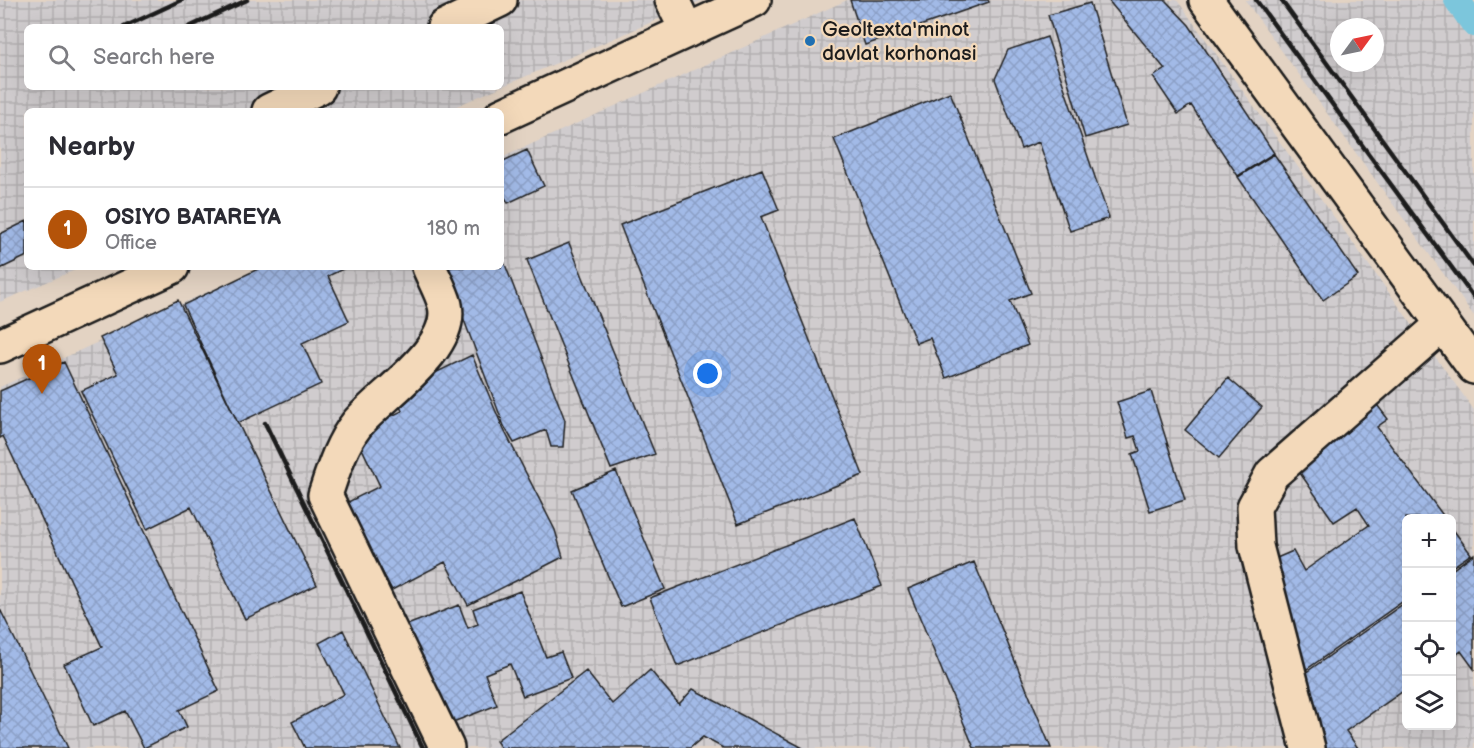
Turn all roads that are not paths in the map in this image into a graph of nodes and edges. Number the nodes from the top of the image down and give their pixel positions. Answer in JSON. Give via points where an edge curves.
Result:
{"nodes":[{"id":1,"x":500,"y":0,"type":"edge"},
{"id":2,"x":672,"y":0,"type":"edge"},
{"id":3,"x":754,"y":0,"type":"edge"},
{"id":4,"x":1206,"y":0,"type":"edge"},
{"id":5,"x":450,"y":24,"type":"edge"},
{"id":6,"x":687,"y":31,"type":"junction"},
{"id":7,"x":313,"y":90,"type":"edge"},
{"id":8,"x":275,"y":108,"type":"edge"},
{"id":9,"x":504,"y":115,"type":"edge"},
{"id":10,"x":165,"y":270,"type":"edge"},
{"id":11,"x":430,"y":270,"type":"edge"},
{"id":12,"x":1443,"y":324,"type":"junction"},
{"id":13,"x":0,"y":346,"type":"edge"},
{"id":14,"x":1474,"y":367,"type":"edge"},
{"id":15,"x":447,"y":748,"type":"edge"},
{"id":16,"x":1308,"y":748,"type":"edge"}],
"edges":[{"from":1,"to":5,"type":"street"},
{"from":2,"to":6,"type":"street"},
{"from":3,"to":6,"type":"street"},
{"from":4,"to":12,"type":"street"},
{"from":6,"to":9,"type":"street"},
{"from":7,"to":8,"type":"street"},
{"from":10,"to":13,"type":"street"},
{"from":11,"to":15,"type":"street","via":[[446,307],[441,334],[420,364],[356,425],[337,459],[324,495]]},
{"from":12,"to":14,"type":"street"},
{"from":12,"to":16,"type":"street","via":[[1272,474],[1254,507],[1256,546]]}]}
